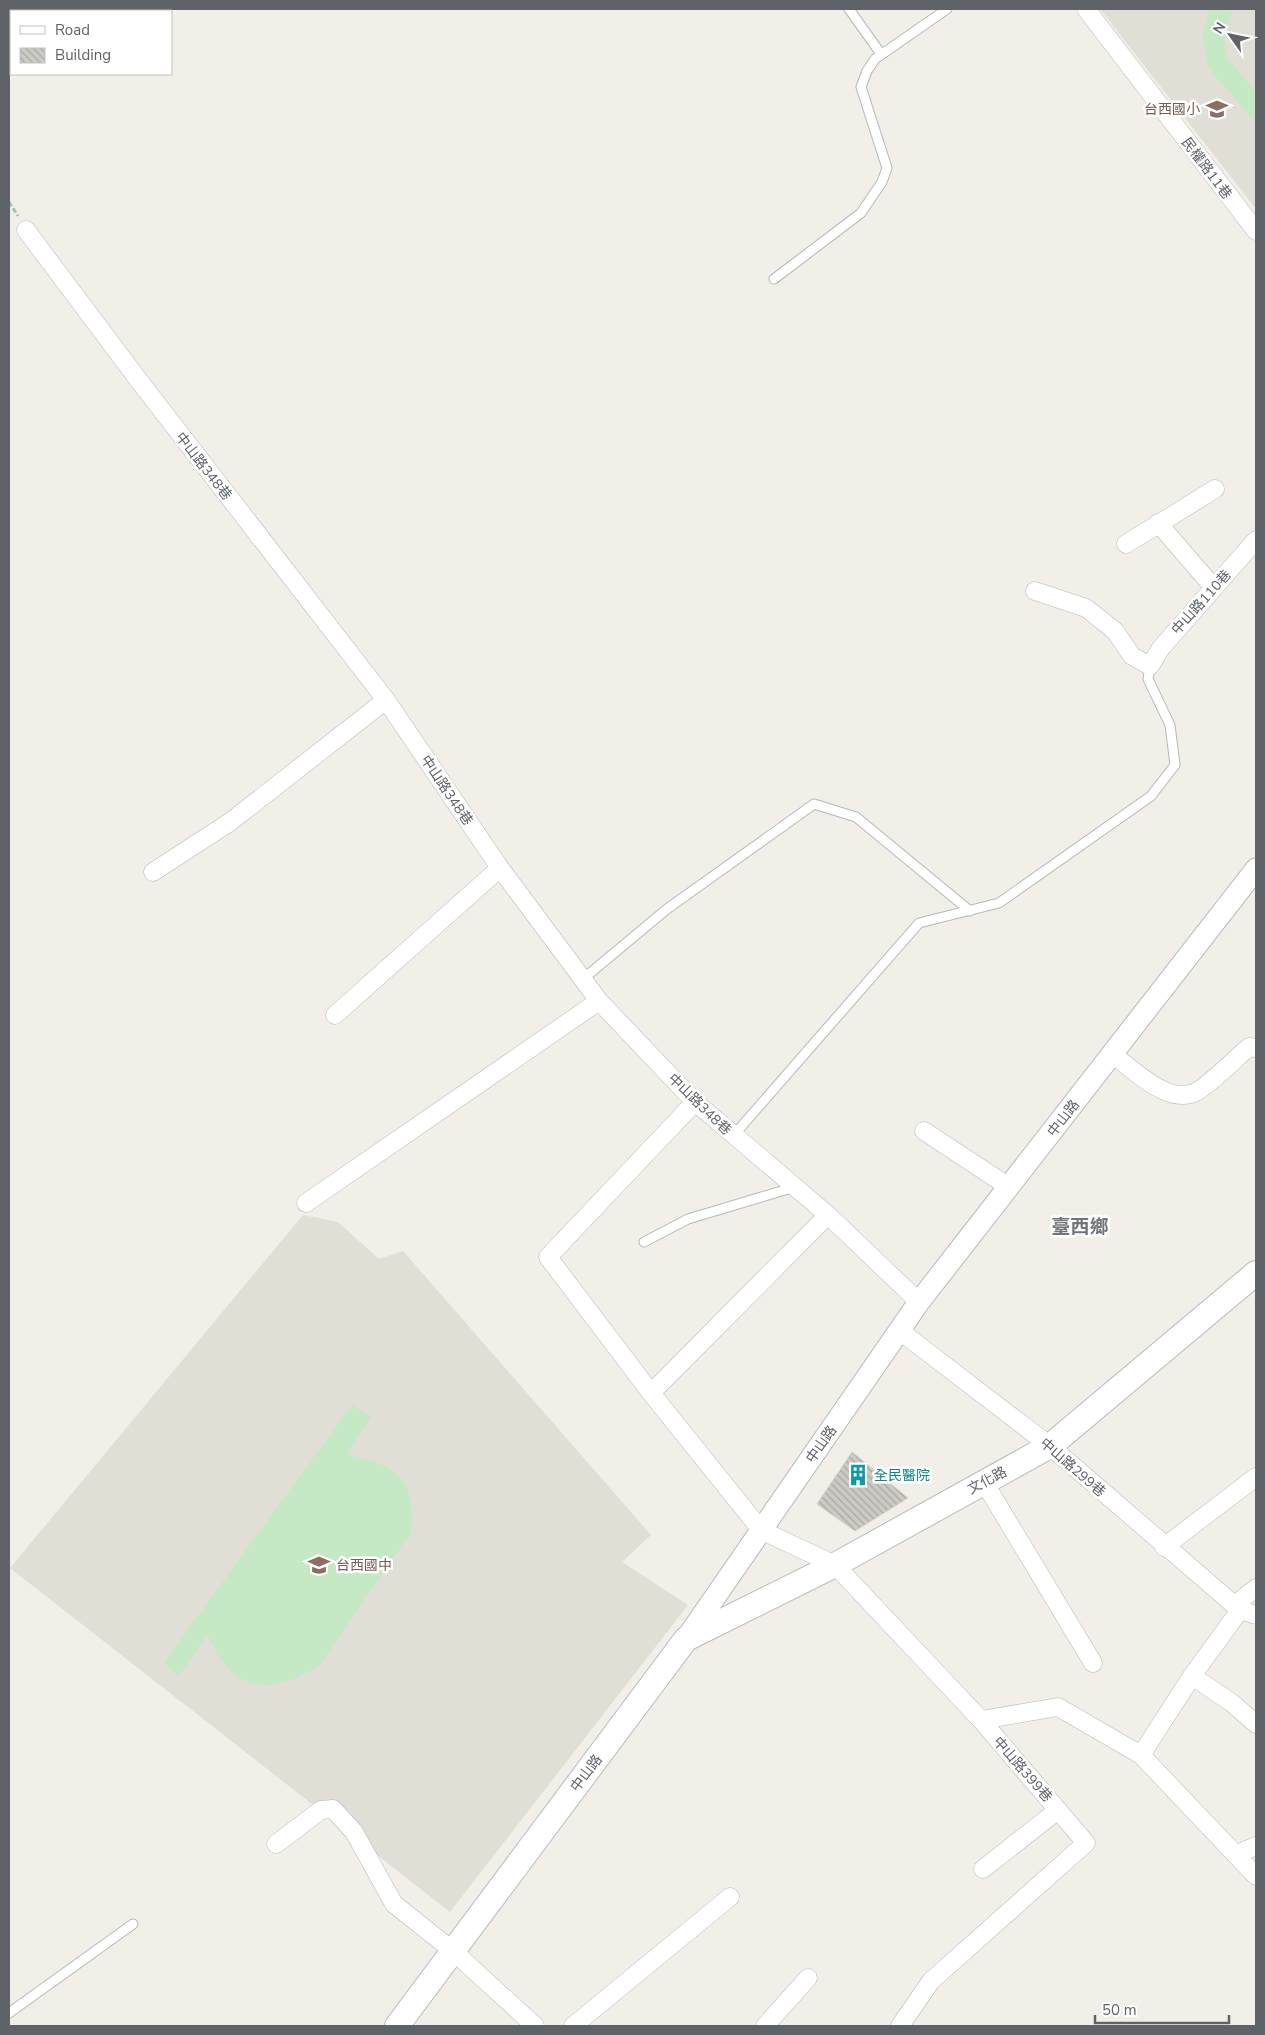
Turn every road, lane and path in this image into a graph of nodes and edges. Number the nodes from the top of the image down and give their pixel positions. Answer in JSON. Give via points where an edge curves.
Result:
{"nodes":[{"id":1,"x":849,"y":9,"type":"edge"},
{"id":2,"x":947,"y":9,"type":"edge"},
{"id":3,"x":1086,"y":9,"type":"edge"},
{"id":4,"x":882,"y":54,"type":"junction"},
{"id":5,"x":26,"y":230,"type":"dead end"},
{"id":6,"x":1256,"y":231,"type":"edge"},
{"id":7,"x":774,"y":279,"type":"dead end"},
{"id":8,"x":1215,"y":489,"type":"dead end"},
{"id":9,"x":1158,"y":523,"type":"junction"},
{"id":10,"x":1256,"y":540,"type":"edge"},
{"id":11,"x":1126,"y":544,"type":"dead end"},
{"id":12,"x":1214,"y":588,"type":"junction"},
{"id":13,"x":1035,"y":591,"type":"dead end"},
{"id":14,"x":1150,"y":666,"type":"junction"},
{"id":15,"x":386,"y":700,"type":"junction"},
{"id":16,"x":500,"y":868,"type":"junction"},
{"id":17,"x":1256,"y":869,"type":"edge"},
{"id":18,"x":153,"y":872,"type":"dead end"},
{"id":19,"x":970,"y":910,"type":"junction"},
{"id":20,"x":583,"y":979,"type":"junction"},
{"id":21,"x":599,"y":1001,"type":"junction"},
{"id":22,"x":335,"y":1015,"type":"dead end"},
{"id":23,"x":1256,"y":1048,"type":"edge"},
{"id":24,"x":1112,"y":1054,"type":"junction"},
{"id":25,"x":695,"y":1102,"type":"junction"},
{"id":26,"x":924,"y":1131,"type":"dead end"},
{"id":27,"x":733,"y":1136,"type":"junction"},
{"id":28,"x":795,"y":1187,"type":"junction"},
{"id":29,"x":1009,"y":1187,"type":"junction"},
{"id":30,"x":306,"y":1203,"type":"dead end"},
{"id":31,"x":828,"y":1215,"type":"junction"},
{"id":32,"x":644,"y":1242,"type":"dead end"},
{"id":33,"x":1256,"y":1273,"type":"edge"},
{"id":34,"x":919,"y":1302,"type":"junction"},
{"id":35,"x":900,"y":1331,"type":"junction"},
{"id":36,"x":651,"y":1394,"type":"junction"},
{"id":37,"x":1050,"y":1446,"type":"junction"},
{"id":38,"x":1256,"y":1477,"type":"edge"},
{"id":39,"x":984,"y":1482,"type":"junction"},
{"id":40,"x":761,"y":1530,"type":"junction"},
{"id":41,"x":1164,"y":1547,"type":"junction"},
{"id":42,"x":835,"y":1565,"type":"junction"},
{"id":43,"x":1256,"y":1588,"type":"edge"},
{"id":44,"x":1248,"y":1613,"type":"edge"},
{"id":45,"x":686,"y":1639,"type":"junction"},
{"id":46,"x":1092,"y":1663,"type":"dead end"},
{"id":47,"x":1192,"y":1676,"type":"junction"},
{"id":48,"x":980,"y":1720,"type":"junction"},
{"id":49,"x":1256,"y":1724,"type":"edge"},
{"id":50,"x":1141,"y":1755,"type":"junction"},
{"id":51,"x":1058,"y":1810,"type":"junction"},
{"id":52,"x":276,"y":1844,"type":"dead end"},
{"id":53,"x":1256,"y":1846,"type":"edge"},
{"id":54,"x":1237,"y":1854,"type":"junction"},
{"id":55,"x":983,"y":1869,"type":"dead end"},
{"id":56,"x":1256,"y":1876,"type":"edge"},
{"id":57,"x":730,"y":1897,"type":"dead end"},
{"id":58,"x":133,"y":1924,"type":"dead end"},
{"id":59,"x":453,"y":1951,"type":"junction"},
{"id":60,"x":808,"y":1978,"type":"dead end"},
{"id":61,"x":9,"y":2013,"type":"edge"},
{"id":62,"x":397,"y":2026,"type":"edge"},
{"id":63,"x":535,"y":2026,"type":"edge"},
{"id":64,"x":573,"y":2026,"type":"edge"},
{"id":65,"x":765,"y":2026,"type":"edge"},
{"id":66,"x":900,"y":2026,"type":"edge"}],
"edges":[{"from":1,"to":4,"type":"lane"},
{"from":2,"to":4,"type":"lane"},
{"from":3,"to":6,"type":"street","name":"民權路11巷"},
{"from":4,"to":7,"type":"lane","via":[[867,71],[861,87],[887,168],[882,182],[861,213]]},
{"from":5,"to":15,"type":"street","name":"中山路348巷"},
{"from":8,"to":9,"type":"street"},
{"from":9,"to":11,"type":"street"},
{"from":9,"to":12,"type":"street"},
{"from":10,"to":12,"type":"street","name":"中山路110巷"},
{"from":12,"to":14,"type":"street","name":"中山路110巷","via":[[1161,648]]},
{"from":13,"to":14,"type":"street","via":[[1086,608],[1115,631],[1132,656]]},
{"from":14,"to":19,"type":"lane","via":[[1148,679],[1170,725],[1175,765],[1164,781],[1151,796],[999,903]]},
{"from":15,"to":16,"type":"street","name":"中山路348巷"},
{"from":15,"to":18,"type":"street","via":[[230,822]]},
{"from":16,"to":20,"type":"street","name":"中山路348巷"},
{"from":16,"to":22,"type":"street"},
{"from":17,"to":24,"type":"street","name":"中山路"},
{"from":19,"to":20,"type":"lane","via":[[856,817],[814,804],[667,909]]},
{"from":19,"to":27,"type":"lane","via":[[919,923]]},
{"from":20,"to":21,"type":"street","name":"中山路348巷"},
{"from":21,"to":25,"type":"street","name":"中山路348巷"},
{"from":21,"to":30,"type":"street"},
{"from":23,"to":24,"type":"street","via":[[1249,1047],[1196,1092],[1175,1095],[1158,1087]]},
{"from":24,"to":29,"type":"street","name":"中山路"},
{"from":25,"to":27,"type":"street","name":"中山路348巷"},
{"from":25,"to":36,"type":"street","via":[[548,1257]]},
{"from":26,"to":29,"type":"street"},
{"from":27,"to":28,"type":"street","name":"中山路348巷"},
{"from":28,"to":31,"type":"street","name":"中山路348巷"},
{"from":28,"to":32,"type":"lane","via":[[688,1219]]},
{"from":29,"to":34,"type":"street","name":"中山路"},
{"from":31,"to":34,"type":"street","name":"中山路348巷"},
{"from":31,"to":36,"type":"street"},
{"from":33,"to":37,"type":"main road","name":"文化路"},
{"from":34,"to":35,"type":"street","name":"中山路"},
{"from":35,"to":37,"type":"street","name":"中山路299巷"},
{"from":35,"to":40,"type":"street","name":"中山路"},
{"from":36,"to":40,"type":"street"},
{"from":37,"to":39,"type":"main road","name":"文化路"},
{"from":37,"to":41,"type":"street","name":"中山路299巷"},
{"from":38,"to":41,"type":"street"},
{"from":39,"to":42,"type":"main road","name":"文化路"},
{"from":39,"to":46,"type":"street"},
{"from":40,"to":42,"type":"street","name":"中山路399巷"},
{"from":40,"to":45,"type":"street","name":"中山路"},
{"from":41,"to":44,"type":"street","name":"中山路299巷"},
{"from":42,"to":45,"type":"main road","name":"文化路"},
{"from":42,"to":48,"type":"street","name":"中山路399巷"},
{"from":43,"to":44,"type":"street","via":[[1242,1599]]},
{"from":44,"to":47,"type":"street"},
{"from":45,"to":59,"type":"main road","name":"中山路"},
{"from":47,"to":49,"type":"street"},
{"from":47,"to":50,"type":"street"},
{"from":48,"to":50,"type":"street","via":[[1058,1707]]},
{"from":48,"to":51,"type":"street","name":"中山路399巷"},
{"from":50,"to":54,"type":"street"},
{"from":51,"to":55,"type":"street"},
{"from":51,"to":66,"type":"street","name":"中山路399巷","via":[[1086,1843],[931,1981]]},
{"from":52,"to":59,"type":"street","via":[[321,1810],[332,1810],[354,1832],[394,1904]]},
{"from":53,"to":54,"type":"street"},
{"from":54,"to":56,"type":"street"},
{"from":57,"to":64,"type":"street"},
{"from":58,"to":61,"type":"lane"},
{"from":59,"to":62,"type":"main road","name":"中山路"},
{"from":59,"to":63,"type":"street"},
{"from":60,"to":65,"type":"street"}]}
